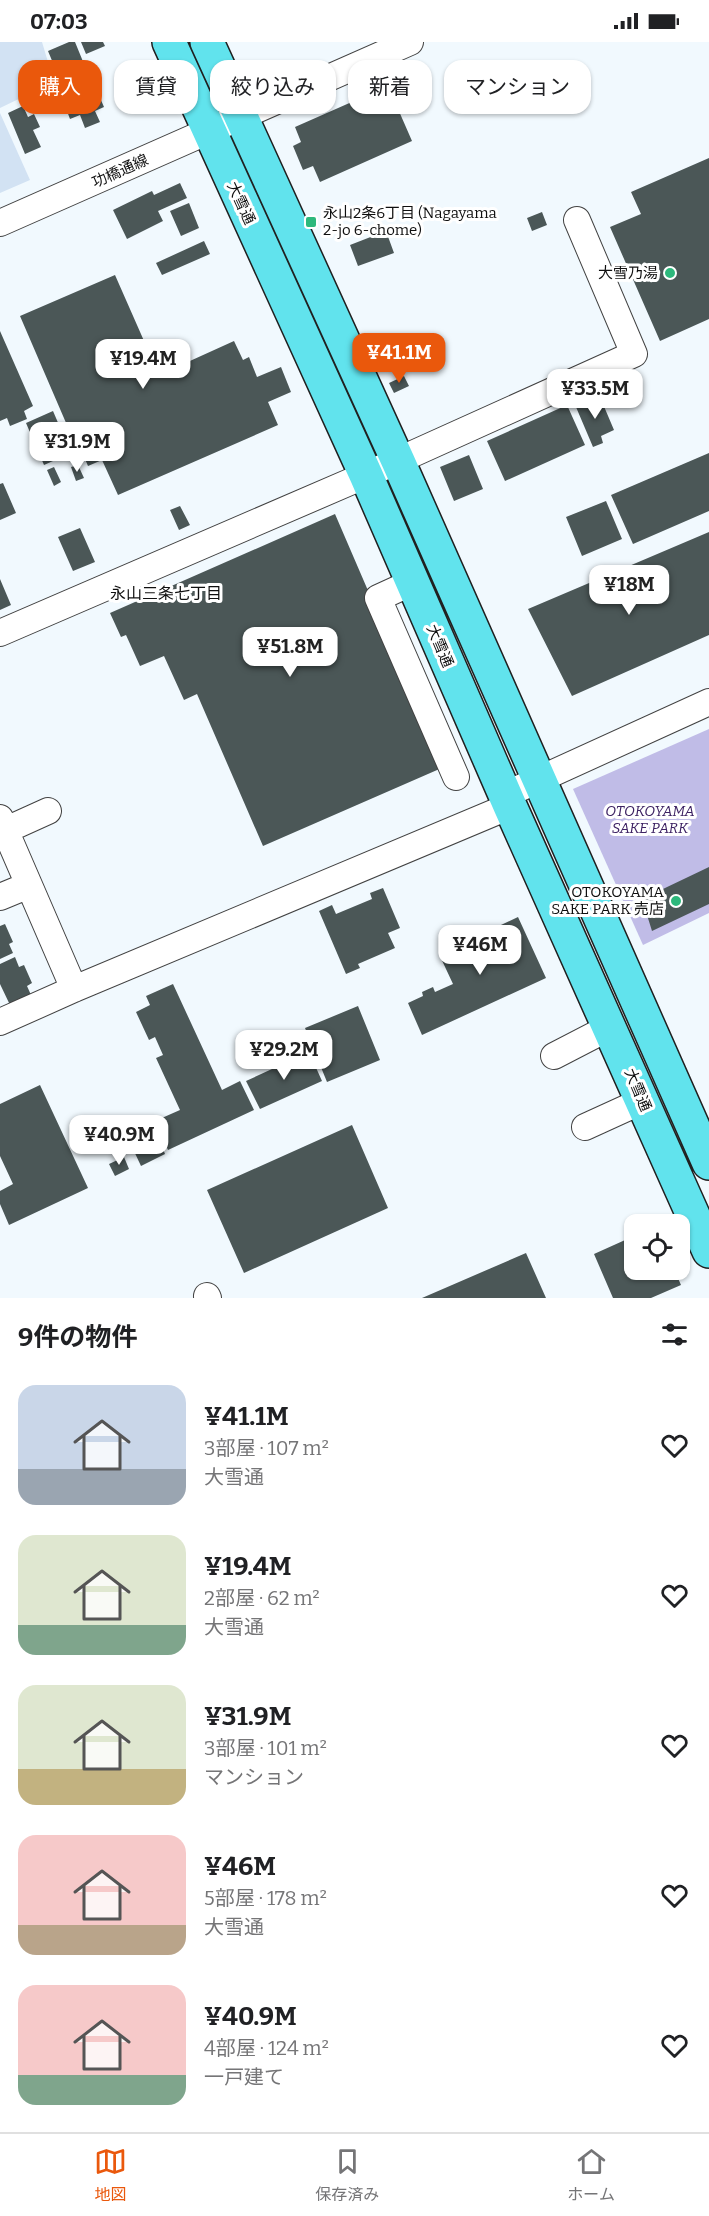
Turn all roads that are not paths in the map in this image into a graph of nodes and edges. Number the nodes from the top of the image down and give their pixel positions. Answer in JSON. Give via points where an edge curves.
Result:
{"nodes":[{"id":1,"x":169,"y":42,"type":"edge"},
{"id":2,"x":207,"y":42,"type":"edge"},
{"id":3,"x":410,"y":42,"type":"edge"},
{"id":4,"x":240,"y":117,"type":"junction"},
{"id":5,"x":208,"y":131,"type":"junction"},
{"id":6,"x":577,"y":220,"type":"dead end"},
{"id":7,"x":0,"y":223,"type":"edge"},
{"id":8,"x":398,"y":461,"type":"junction"},
{"id":9,"x":366,"y":475,"type":"junction"},
{"id":10,"x":413,"y":582,"type":"junction"},
{"id":11,"x":0,"y":633,"type":"edge"},
{"id":12,"x":709,"y":702,"type":"edge"},
{"id":13,"x":456,"y":777,"type":"dead end"},
{"id":14,"x":538,"y":779,"type":"junction"},
{"id":15,"x":508,"y":801,"type":"junction"},
{"id":16,"x":48,"y":811,"type":"dead end"},
{"id":17,"x":3,"y":824,"type":"edge"},
{"id":18,"x":28,"y":885,"type":"junction"},
{"id":19,"x":0,"y":897,"type":"edge"},
{"id":20,"x":74,"y":989,"type":"junction"},
{"id":21,"x":0,"y":1022,"type":"edge"},
{"id":22,"x":610,"y":1027,"type":"junction"},
{"id":23,"x":554,"y":1056,"type":"dead end"},
{"id":24,"x":642,"y":1101,"type":"junction"},
{"id":25,"x":585,"y":1127,"type":"dead end"},
{"id":26,"x":709,"y":1163,"type":"edge"},
{"id":27,"x":709,"y":1251,"type":"edge"}],
"edges":[{"from":1,"to":5,"type":"highway","name":"大雪通"},
{"from":2,"to":4,"type":"highway"},
{"from":3,"to":4,"type":"street","name":"功橋通線"},
{"from":4,"to":5,"type":"street","name":"功橋通線"},
{"from":4,"to":8,"type":"highway"},
{"from":5,"to":7,"type":"street","name":"功橋通線"},
{"from":5,"to":9,"type":"highway","name":"大雪通"},
{"from":6,"to":8,"type":"street","via":[[634,354]]},
{"from":8,"to":9,"type":"street"},
{"from":8,"to":14,"type":"highway"},
{"from":9,"to":10,"type":"highway","name":"大雪通"},
{"from":9,"to":11,"type":"street"},
{"from":10,"to":13,"type":"street","via":[[378,598]]},
{"from":10,"to":15,"type":"highway","name":"大雪通"},
{"from":12,"to":14,"type":"street"},
{"from":14,"to":15,"type":"street"},
{"from":14,"to":26,"type":"highway"},
{"from":15,"to":20,"type":"street"},
{"from":15,"to":22,"type":"highway","name":"大雪通"},
{"from":16,"to":17,"type":"street"},
{"from":17,"to":18,"type":"street"},
{"from":18,"to":19,"type":"street"},
{"from":18,"to":20,"type":"street"},
{"from":20,"to":21,"type":"street"},
{"from":22,"to":23,"type":"street"},
{"from":22,"to":24,"type":"highway","name":"大雪通"},
{"from":24,"to":25,"type":"street"},
{"from":24,"to":27,"type":"highway","name":"大雪通"}]}
